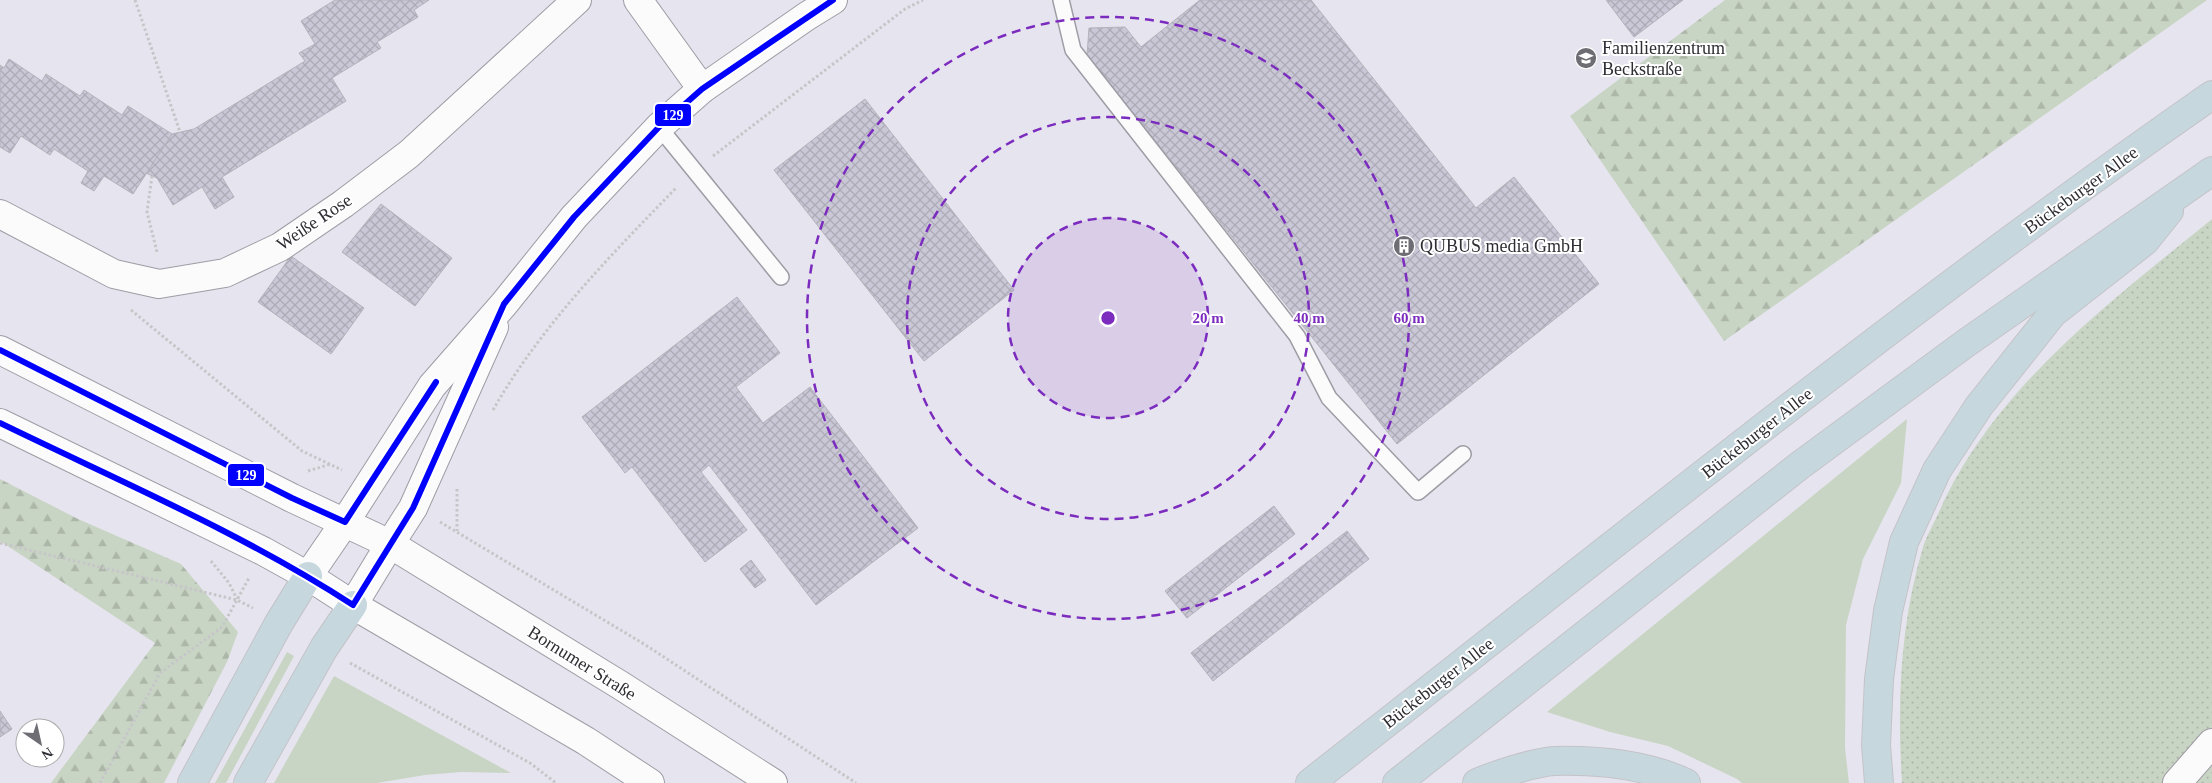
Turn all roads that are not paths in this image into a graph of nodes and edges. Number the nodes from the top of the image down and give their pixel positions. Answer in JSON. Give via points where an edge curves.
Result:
{"nodes":[{"id":1,"x":577,"y":0,"type":"edge"},
{"id":2,"x":638,"y":0,"type":"edge"},
{"id":3,"x":833,"y":0,"type":"edge"},
{"id":4,"x":1062,"y":0,"type":"edge"},
{"id":5,"x":702,"y":88,"type":"junction"},
{"id":6,"x":2212,"y":95,"type":"edge"},
{"id":7,"x":659,"y":127,"type":"junction"},
{"id":8,"x":2212,"y":171,"type":"edge"},
{"id":9,"x":2187,"y":188,"type":"junction"},
{"id":10,"x":0,"y":214,"type":"edge"},
{"id":11,"x":781,"y":277,"type":"dead end"},
{"id":12,"x":504,"y":304,"type":"junction"},
{"id":13,"x":0,"y":350,"type":"edge"},
{"id":14,"x":0,"y":423,"type":"edge"},
{"id":15,"x":1463,"y":454,"type":"dead end"},
{"id":16,"x":345,"y":522,"type":"junction"},
{"id":17,"x":390,"y":544,"type":"junction"},
{"id":18,"x":308,"y":576,"type":"junction"},
{"id":19,"x":353,"y":605,"type":"junction"},
{"id":20,"x":2212,"y":743,"type":"edge"},
{"id":21,"x":192,"y":783,"type":"edge"},
{"id":22,"x":248,"y":783,"type":"edge"},
{"id":23,"x":650,"y":783,"type":"edge"},
{"id":24,"x":773,"y":783,"type":"edge"},
{"id":25,"x":1310,"y":783,"type":"edge"},
{"id":26,"x":1396,"y":783,"type":"edge"},
{"id":27,"x":1477,"y":783,"type":"edge"},
{"id":28,"x":1686,"y":783,"type":"edge"},
{"id":29,"x":1879,"y":783,"type":"edge"},
{"id":30,"x":2177,"y":783,"type":"edge"}],
"edges":[{"from":1,"to":10,"type":"street","name":"Weiße Rose","via":[[409,154],[280,247],[225,273],[159,284],[114,274]]},
{"from":2,"to":5,"type":"street"},
{"from":3,"to":5,"type":"street"},
{"from":4,"to":15,"type":"lane","via":[[1073,50],[1297,336],[1329,398],[1418,492]]},
{"from":5,"to":7,"type":"street"},
{"from":6,"to":25,"type":"highway","name":"Bückeburger Allee","via":[[1925,304]]},
{"from":7,"to":11,"type":"lane"},
{"from":7,"to":12,"type":"street","via":[[574,217]]},
{"from":8,"to":9,"type":"highway"},
{"from":9,"to":26,"type":"highway","via":[[1966,343],[1799,466]]},
{"from":9,"to":29,"type":"highway","via":[[2145,242],[2053,313],[1979,406],[1938,470],[1904,542],[1888,611],[1879,679],[1876,745]]},
{"from":12,"to":16,"type":"street","via":[[432,386]]},
{"from":12,"to":17,"type":"street","via":[[413,508]]},
{"from":13,"to":16,"type":"street","name":"Bornumer Straße"},
{"from":14,"to":18,"type":"street"},
{"from":16,"to":17,"type":"street","name":"Bornumer Straße"},
{"from":16,"to":18,"type":"street"},
{"from":17,"to":19,"type":"street"},
{"from":17,"to":24,"type":"street","name":"Bornumer Straße"},
{"from":18,"to":19,"type":"street"},
{"from":18,"to":21,"type":"highway"},
{"from":19,"to":22,"type":"highway","via":[[324,648]]},
{"from":19,"to":23,"type":"street","via":[[586,741]]},
{"from":20,"to":30,"type":"street"},
{"from":27,"to":28,"type":"highway","via":[[1494,775],[1553,761],[1621,765]]}]}
